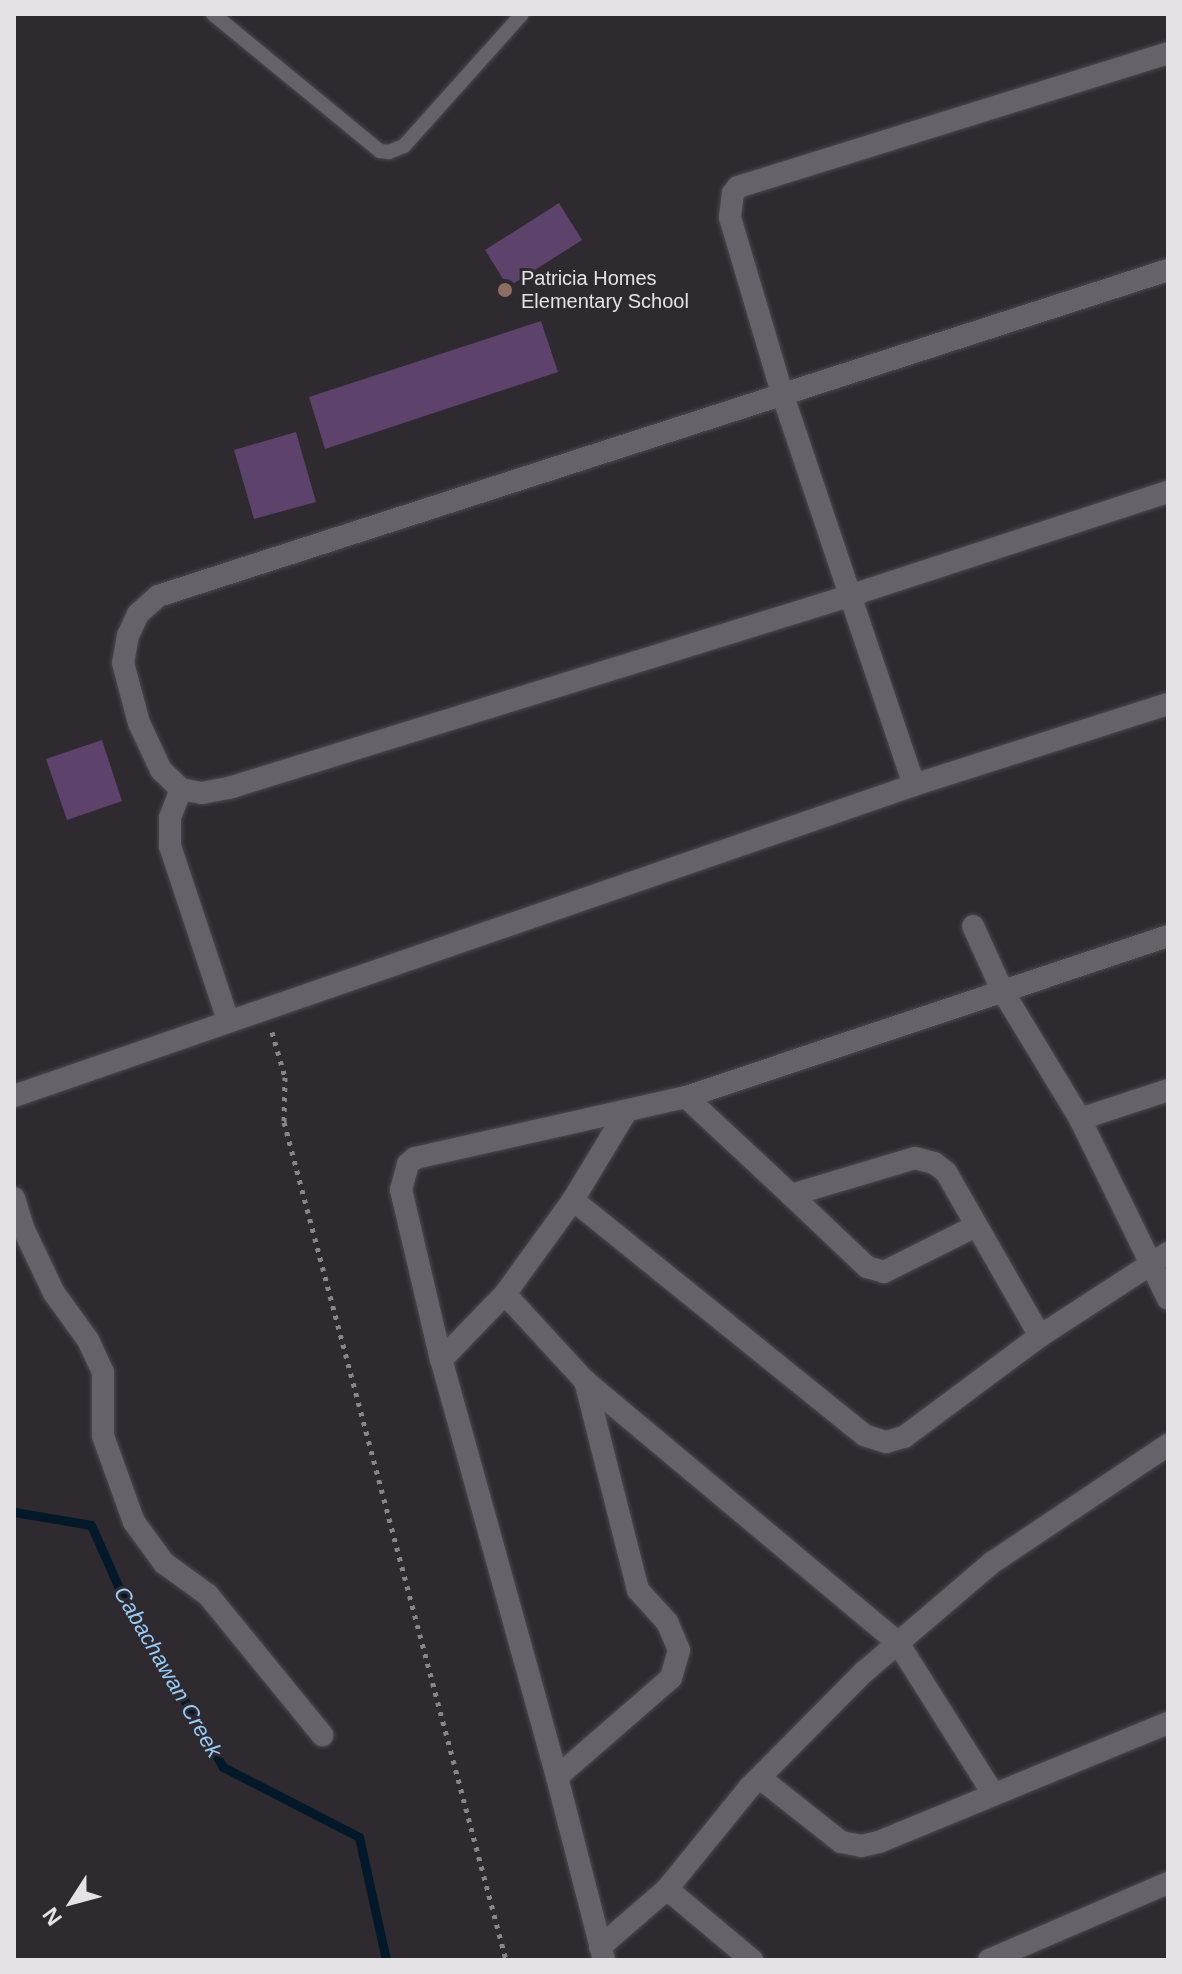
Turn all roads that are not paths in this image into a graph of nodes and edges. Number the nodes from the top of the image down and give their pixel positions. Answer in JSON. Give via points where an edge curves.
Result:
{"nodes":[{"id":1,"x":215,"y":14,"type":"edge"},
{"id":2,"x":522,"y":14,"type":"edge"},
{"id":3,"x":1168,"y":53,"type":"edge"},
{"id":4,"x":1168,"y":270,"type":"edge"},
{"id":5,"x":782,"y":393,"type":"junction"},
{"id":6,"x":1168,"y":492,"type":"edge"},
{"id":7,"x":849,"y":596,"type":"junction"},
{"id":8,"x":1168,"y":704,"type":"edge"},
{"id":9,"x":914,"y":785,"type":"junction"},
{"id":10,"x":181,"y":789,"type":"junction"},
{"id":11,"x":973,"y":926,"type":"dead end"},
{"id":12,"x":1168,"y":936,"type":"edge"},
{"id":13,"x":1002,"y":990,"type":"junction"},
{"id":14,"x":228,"y":1020,"type":"junction"},
{"id":15,"x":1168,"y":1090,"type":"edge"},
{"id":16,"x":14,"y":1096,"type":"edge"},
{"id":17,"x":686,"y":1097,"type":"junction"},
{"id":18,"x":626,"y":1112,"type":"junction"},
{"id":19,"x":1080,"y":1119,"type":"junction"},
{"id":20,"x":791,"y":1195,"type":"junction"},
{"id":21,"x":14,"y":1198,"type":"edge"},
{"id":22,"x":573,"y":1200,"type":"junction"},
{"id":23,"x":976,"y":1226,"type":"junction"},
{"id":24,"x":1160,"y":1258,"type":"edge"},
{"id":25,"x":505,"y":1294,"type":"junction"},
{"id":26,"x":1168,"y":1299,"type":"edge"},
{"id":27,"x":1040,"y":1336,"type":"junction"},
{"id":28,"x":441,"y":1360,"type":"junction"},
{"id":29,"x":585,"y":1381,"type":"junction"},
{"id":30,"x":1168,"y":1445,"type":"edge"},
{"id":31,"x":898,"y":1643,"type":"junction"},
{"id":32,"x":1168,"y":1723,"type":"edge"},
{"id":33,"x":322,"y":1735,"type":"dead end"},
{"id":34,"x":557,"y":1777,"type":"junction"},
{"id":35,"x":760,"y":1778,"type":"junction"},
{"id":36,"x":993,"y":1793,"type":"junction"},
{"id":37,"x":1168,"y":1883,"type":"edge"},
{"id":38,"x":667,"y":1889,"type":"junction"},
{"id":39,"x":602,"y":1954,"type":"edge"},
{"id":40,"x":752,"y":1960,"type":"edge"},
{"id":41,"x":989,"y":1960,"type":"edge"}],
"edges":[{"from":1,"to":2,"type":"lane","via":[[380,151],[389,152],[404,146]]},
{"from":3,"to":5,"type":"street","via":[[738,187],[730,217]]},
{"from":4,"to":5,"type":"street"},
{"from":5,"to":7,"type":"street"},
{"from":5,"to":10,"type":"street","via":[[158,596],[138,614],[123,663],[150,749],[161,770]]},
{"from":6,"to":7,"type":"street"},
{"from":7,"to":9,"type":"street"},
{"from":7,"to":10,"type":"street","via":[[232,787],[202,793]]},
{"from":8,"to":9,"type":"street"},
{"from":9,"to":14,"type":"street"},
{"from":10,"to":14,"type":"street","via":[[170,818],[170,846]]},
{"from":11,"to":13,"type":"street"},
{"from":12,"to":13,"type":"street"},
{"from":13,"to":17,"type":"street"},
{"from":13,"to":19,"type":"street"},
{"from":14,"to":16,"type":"street"},
{"from":15,"to":19,"type":"street"},
{"from":17,"to":18,"type":"street"},
{"from":17,"to":20,"type":"street"},
{"from":18,"to":22,"type":"street"},
{"from":18,"to":28,"type":"street","via":[[415,1158],[408,1164],[401,1190]]},
{"from":19,"to":24,"type":"street"},
{"from":20,"to":23,"type":"street","via":[[867,1267],[884,1272]]},
{"from":20,"to":23,"type":"street","via":[[915,1158],[946,1172]]},
{"from":21,"to":33,"type":"street","via":[[54,1293],[88,1340],[103,1372],[103,1436],[134,1522],[164,1563],[208,1595]]},
{"from":22,"to":25,"type":"street"},
{"from":22,"to":27,"type":"street","via":[[864,1435],[886,1442],[904,1437]]},
{"from":23,"to":27,"type":"street"},
{"from":24,"to":26,"type":"street"},
{"from":24,"to":27,"type":"street"},
{"from":25,"to":28,"type":"street"},
{"from":25,"to":29,"type":"street"},
{"from":28,"to":34,"type":"street"},
{"from":29,"to":31,"type":"street"},
{"from":29,"to":34,"type":"street","via":[[638,1590],[667,1622],[679,1650],[671,1678]]},
{"from":30,"to":31,"type":"street","via":[[993,1562]]},
{"from":31,"to":35,"type":"street"},
{"from":31,"to":36,"type":"street"},
{"from":32,"to":36,"type":"street"},
{"from":34,"to":39,"type":"street"},
{"from":35,"to":36,"type":"street","via":[[841,1842],[861,1846]]},
{"from":35,"to":38,"type":"street"},
{"from":37,"to":41,"type":"street"},
{"from":38,"to":39,"type":"street"},
{"from":38,"to":40,"type":"street"}]}
